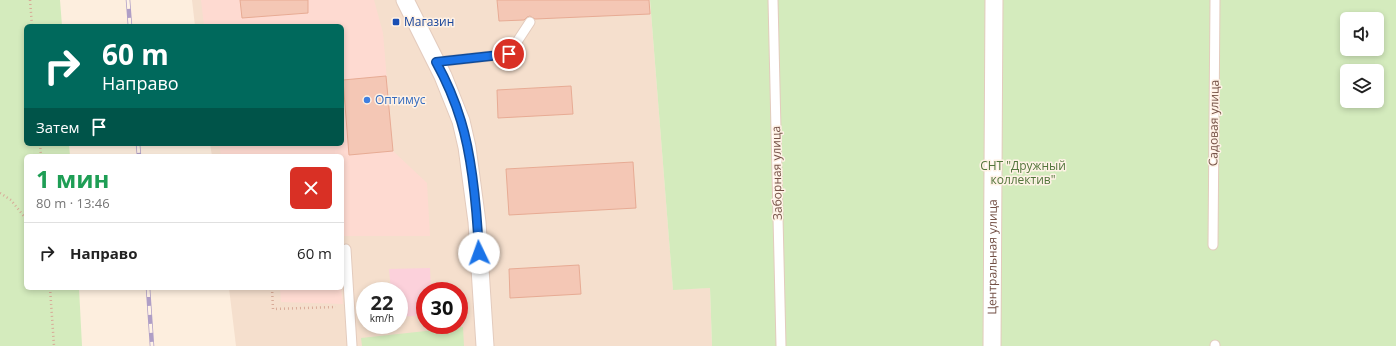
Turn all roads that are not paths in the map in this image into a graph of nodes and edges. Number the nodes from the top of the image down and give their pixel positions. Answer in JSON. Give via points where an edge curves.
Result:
{"nodes":[{"id":1,"x":773,"y":0,"type":"edge"},
{"id":2,"x":994,"y":0,"type":"edge"},
{"id":3,"x":1215,"y":0,"type":"edge"},
{"id":4,"x":409,"y":1,"type":"edge"},
{"id":5,"x":530,"y":22,"type":"dead end"},
{"id":6,"x":436,"y":62,"type":"junction"},
{"id":7,"x":1213,"y":245,"type":"dead end"},
{"id":8,"x":346,"y":249,"type":"dead end"},
{"id":9,"x":352,"y":346,"type":"edge"},
{"id":10,"x":485,"y":346,"type":"edge"},
{"id":11,"x":781,"y":346,"type":"edge"},
{"id":12,"x":992,"y":346,"type":"edge"}],
"edges":[{"from":1,"to":11,"type":"lane","name":"Заборная улица"},
{"from":2,"to":12,"type":"street","name":"Центральная улица"},
{"from":3,"to":7,"type":"lane","name":"Садовая улица"},
{"from":4,"to":6,"type":"street"},
{"from":5,"to":6,"type":"lane","via":[[509,54]]},
{"from":6,"to":10,"type":"street","via":[[461,121],[467,147],[477,222]]},
{"from":8,"to":9,"type":"lane"}]}
